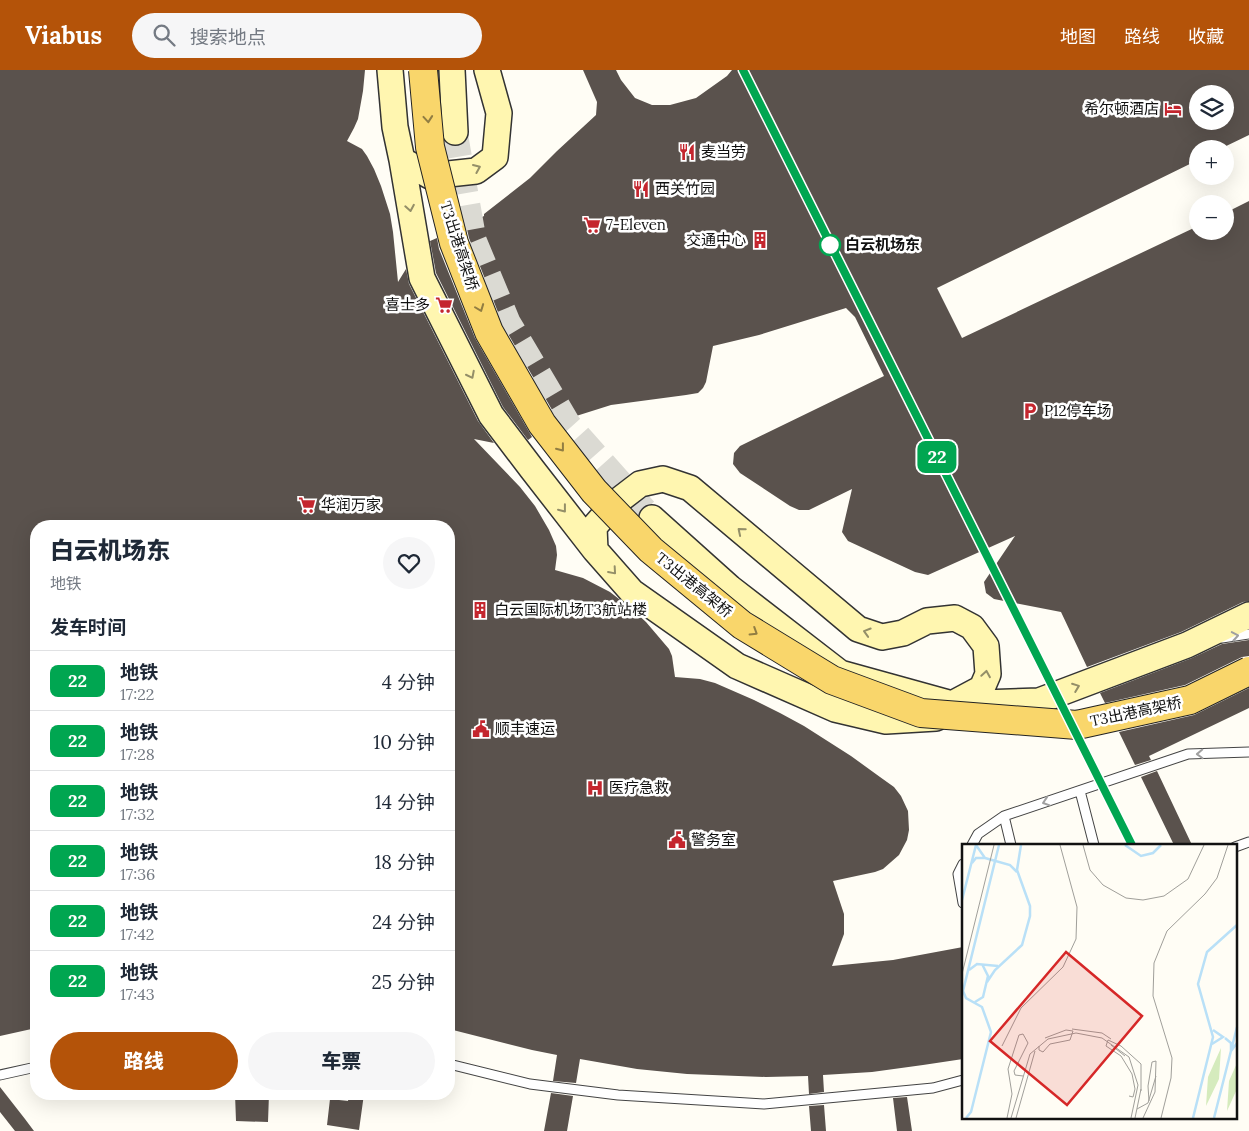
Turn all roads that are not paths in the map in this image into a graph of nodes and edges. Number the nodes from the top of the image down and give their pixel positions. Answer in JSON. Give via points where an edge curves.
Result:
{"nodes":[{"id":1,"x":390,"y":70,"type":"edge"},
{"id":2,"x":423,"y":70,"type":"edge"},
{"id":3,"x":452,"y":70,"type":"edge"},
{"id":4,"x":488,"y":70,"type":"edge"},
{"id":5,"x":455,"y":132,"type":"tunnel mouth"},
{"id":6,"x":402,"y":160,"type":"junction"},
{"id":7,"x":652,"y":518,"type":"tunnel mouth"},
{"id":8,"x":595,"y":550,"type":"junction"},
{"id":9,"x":1249,"y":615,"type":"edge"},
{"id":10,"x":1249,"y":634,"type":"edge"},
{"id":11,"x":1187,"y":645,"type":"junction"},
{"id":12,"x":1249,"y":671,"type":"edge"},
{"id":13,"x":1021,"y":702,"type":"junction"},
{"id":14,"x":952,"y":704,"type":"junction"},
{"id":15,"x":1249,"y":752,"type":"edge"},
{"id":16,"x":1239,"y":753,"type":"junction"},
{"id":17,"x":1249,"y":757,"type":"edge"},
{"id":18,"x":1080,"y":791,"type":"junction"},
{"id":19,"x":1004,"y":816,"type":"junction"},
{"id":20,"x":1249,"y":842,"type":"edge"},
{"id":21,"x":973,"y":844,"type":"edge"},
{"id":22,"x":1011,"y":844,"type":"edge"},
{"id":23,"x":1094,"y":844,"type":"edge"},
{"id":24,"x":1236,"y":847,"type":"edge"},
{"id":25,"x":962,"y":866,"type":"edge"},
{"id":26,"x":962,"y":897,"type":"edge"},
{"id":27,"x":455,"y":1065,"type":"edge"},
{"id":28,"x":30,"y":1068,"type":"edge"},
{"id":29,"x":0,"y":1075,"type":"edge"},
{"id":30,"x":962,"y":1080,"type":"edge"}],
"edges":[{"from":1,"to":6,"type":"main road","via":[[395,127]]},
{"from":2,"to":12,"type":"main road","name":"T3出港高架桥","one_way":true,"bridge":true,"via":[[430,147],[454,243],[489,332],[542,424],[594,491],[650,550],[742,625],[832,680],[921,713],[1076,725],[1190,700]]},
{"from":3,"to":5,"type":"main road"},
{"from":6,"to":4,"type":"main road","one_way":true,"via":[[430,176],[476,170],[495,157],[499,112]]},
{"from":6,"to":8,"type":"main road","one_way":true,"via":[[422,278],[492,415]]},
{"from":7,"to":14,"type":"main road","via":[[730,588],[840,673]]},
{"from":8,"to":13,"type":"main road","one_way":true,"via":[[632,592],[737,666],[835,709],[886,721],[970,715]]},
{"from":14,"to":8,"type":"main road","one_way":true,"via":[[982,688],[988,674],[986,646],[972,627],[955,618],[927,621],[904,633],[882,636],[858,629],[690,488],[662,479],[640,484],[614,504],[594,528]]},
{"from":9,"to":11,"type":"main road"},
{"from":11,"to":10,"type":"lane","one_way":true},
{"from":13,"to":11,"type":"main road","one_way":true,"via":[[1039,701]]},
{"from":13,"to":14,"type":"main road"},
{"from":15,"to":16,"type":"lane"},
{"from":16,"to":17,"type":"lane"},
{"from":16,"to":18,"type":"lane","one_way":true,"via":[[1188,754]]},
{"from":18,"to":19,"type":"lane","one_way":true},
{"from":18,"to":23,"type":"lane"},
{"from":19,"to":21,"type":"lane","via":[[978,834]]},
{"from":19,"to":22,"type":"lane"},
{"from":20,"to":24,"type":"lane"},
{"from":25,"to":26,"type":"lane","via":[[958,874]]},
{"from":27,"to":30,"type":"lane","via":[[530,1084],[618,1095],[764,1104],[933,1088]]},
{"from":28,"to":29,"type":"lane"}]}
